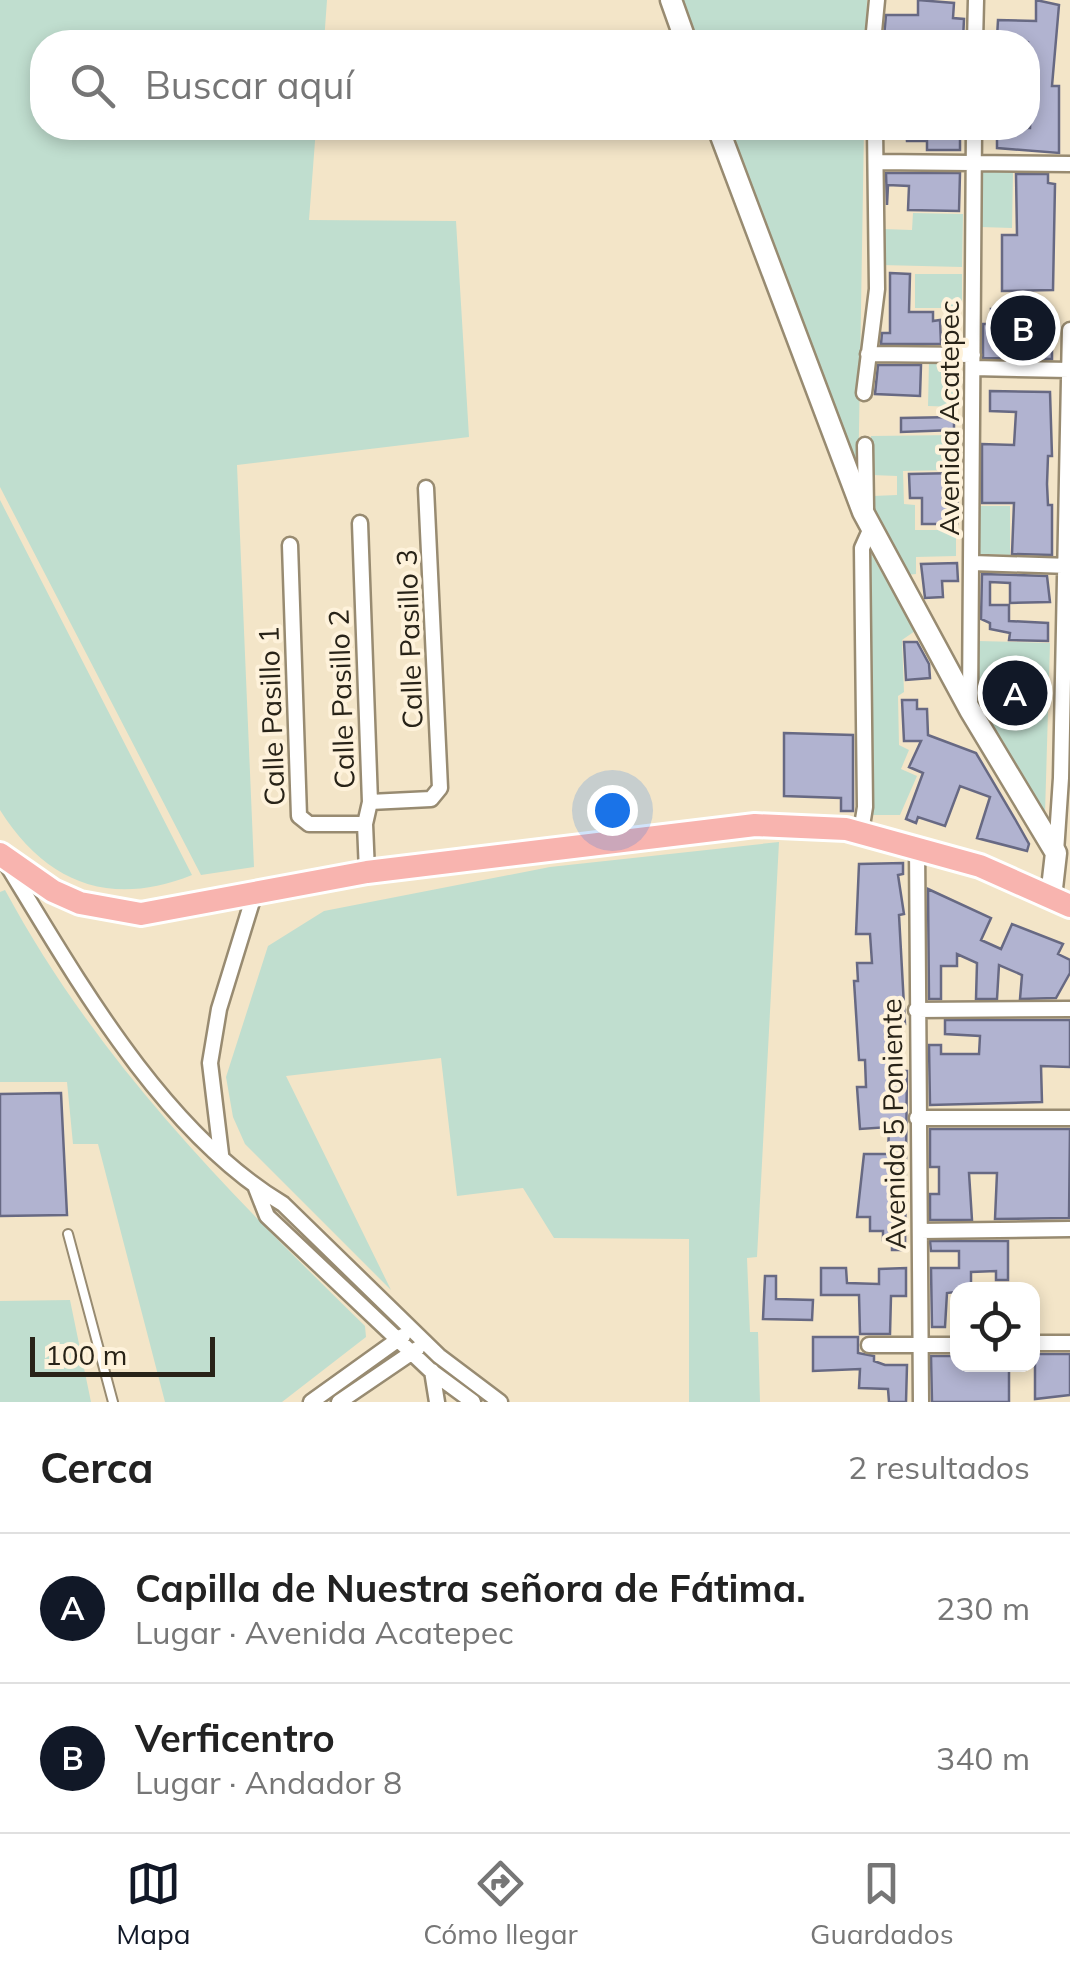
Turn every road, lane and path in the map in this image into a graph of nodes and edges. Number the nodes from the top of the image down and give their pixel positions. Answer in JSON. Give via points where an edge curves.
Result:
{"nodes":[{"id":1,"x":671,"y":0,"type":"edge"},
{"id":2,"x":877,"y":0,"type":"edge"},
{"id":3,"x":976,"y":0,"type":"edge"},
{"id":4,"x":682,"y":30,"type":"edge"},
{"id":5,"x":874,"y":30,"type":"edge"},
{"id":6,"x":975,"y":30,"type":"edge"},
{"id":7,"x":723,"y":140,"type":"edge"},
{"id":8,"x":876,"y":140,"type":"edge"},
{"id":9,"x":974,"y":140,"type":"edge"},
{"id":10,"x":877,"y":162,"type":"junction"},
{"id":11,"x":974,"y":162,"type":"junction"},
{"id":12,"x":1070,"y":164,"type":"edge"},
{"id":13,"x":1070,"y":330,"type":"edge"},
{"id":14,"x":1070,"y":349,"type":"edge"},
{"id":15,"x":868,"y":354,"type":"junction"},
{"id":16,"x":973,"y":361,"type":"junction"},
{"id":17,"x":1069,"y":370,"type":"edge"},
{"id":18,"x":864,"y":394,"type":"dead end"},
{"id":19,"x":864,"y":445,"type":"dead end"},
{"id":20,"x":426,"y":488,"type":"dead end"},
{"id":21,"x":867,"y":519,"type":"junction"},
{"id":22,"x":360,"y":523,"type":"dead end"},
{"id":23,"x":290,"y":545,"type":"dead end"},
{"id":24,"x":972,"y":562,"type":"junction"},
{"id":25,"x":1068,"y":566,"type":"edge"},
{"id":26,"x":970,"y":710,"type":"junction"},
{"id":27,"x":1066,"y":723,"type":"edge"},
{"id":28,"x":370,"y":802,"type":"junction"},
{"id":29,"x":365,"y":824,"type":"junction"},
{"id":30,"x":861,"y":832,"type":"junction"},
{"id":31,"x":917,"y":845,"type":"junction"},
{"id":32,"x":1056,"y":853,"type":"junction"},
{"id":33,"x":0,"y":854,"type":"edge"},
{"id":34,"x":367,"y":872,"type":"junction"},
{"id":35,"x":255,"y":892,"type":"junction"},
{"id":36,"x":1061,"y":902,"type":"edge"},
{"id":37,"x":1070,"y":1009,"type":"edge"},
{"id":38,"x":916,"y":1010,"type":"junction"},
{"id":39,"x":918,"y":1118,"type":"junction"},
{"id":40,"x":1070,"y":1118,"type":"edge"},
{"id":41,"x":221,"y":1154,"type":"junction"},
{"id":42,"x":256,"y":1188,"type":"junction"},
{"id":43,"x":1070,"y":1229,"type":"edge"},
{"id":44,"x":920,"y":1230,"type":"junction"},
{"id":45,"x":68,"y":1234,"type":"dead end"},
{"id":46,"x":412,"y":1330,"type":"junction"},
{"id":47,"x":398,"y":1340,"type":"junction"},
{"id":48,"x":426,"y":1342,"type":"junction"},
{"id":49,"x":1070,"y":1342,"type":"edge"},
{"id":50,"x":1040,"y":1343,"type":"edge"},
{"id":51,"x":950,"y":1344,"type":"edge"},
{"id":52,"x":869,"y":1345,"type":"dead end"},
{"id":53,"x":920,"y":1345,"type":"junction"},
{"id":54,"x":412,"y":1352,"type":"junction"},
{"id":55,"x":435,"y":1364,"type":"junction"},
{"id":56,"x":114,"y":1402,"type":"edge"},
{"id":57,"x":311,"y":1402,"type":"edge"},
{"id":58,"x":339,"y":1402,"type":"edge"},
{"id":59,"x":437,"y":1402,"type":"edge"},
{"id":60,"x":473,"y":1402,"type":"edge"},
{"id":61,"x":500,"y":1402,"type":"edge"},
{"id":62,"x":921,"y":1402,"type":"edge"}],
"edges":[{"from":1,"to":4,"type":"street"},
{"from":2,"to":5,"type":"street"},
{"from":3,"to":6,"type":"street"},
{"from":7,"to":21,"type":"street"},
{"from":8,"to":10,"type":"street"},
{"from":9,"to":11,"type":"street","name":"Avenida Acatepec"},
{"from":10,"to":11,"type":"street"},
{"from":10,"to":15,"type":"street"},
{"from":11,"to":12,"type":"street"},
{"from":11,"to":16,"type":"street","name":"Avenida Acatepec"},
{"from":13,"to":14,"type":"street"},
{"from":14,"to":17,"type":"street"},
{"from":15,"to":16,"type":"street"},
{"from":15,"to":18,"type":"street"},
{"from":16,"to":17,"type":"street"},
{"from":16,"to":24,"type":"street","name":"Avenida Acatepec"},
{"from":17,"to":25,"type":"street"},
{"from":19,"to":21,"type":"street"},
{"from":20,"to":28,"type":"street","name":"Calle Pasillo 3","via":[[440,788],[432,799]]},
{"from":21,"to":26,"type":"street"},
{"from":21,"to":30,"type":"street"},
{"from":22,"to":28,"type":"street","name":"Calle Pasillo 2"},
{"from":23,"to":29,"type":"street","name":"Calle Pasillo 1","via":[[300,816],[309,824]]},
{"from":24,"to":25,"type":"street"},
{"from":24,"to":26,"type":"street","name":"Avenida Acatepec"},
{"from":25,"to":27,"type":"street"},
{"from":26,"to":32,"type":"street"},
{"from":27,"to":32,"type":"street"},
{"from":28,"to":29,"type":"street","name":"Calle Pasillo 2"},
{"from":29,"to":34,"type":"street","name":"Calle Pasillo 2"},
{"from":30,"to":31,"type":"main road"},
{"from":30,"to":34,"type":"main road","via":[[755,825]]},
{"from":31,"to":36,"type":"main road"},
{"from":31,"to":38,"type":"street","name":"Avenida 5 Poniente"},
{"from":32,"to":36,"type":"street"},
{"from":33,"to":35,"type":"main road","via":[[53,891],[120,913],[159,912]]},
{"from":33,"to":41,"type":"street","via":[[104,1018],[193,1130]]},
{"from":34,"to":35,"type":"main road"},
{"from":35,"to":41,"type":"street","via":[[214,1036],[212,1093]]},
{"from":37,"to":38,"type":"street"},
{"from":38,"to":39,"type":"street","name":"Avenida 5 Poniente"},
{"from":39,"to":40,"type":"street"},
{"from":39,"to":44,"type":"street","name":"Avenida 5 Poniente"},
{"from":41,"to":42,"type":"street"},
{"from":42,"to":46,"type":"street","via":[[283,1204]]},
{"from":42,"to":47,"type":"street","via":[[268,1216]]},
{"from":43,"to":44,"type":"street"},
{"from":44,"to":53,"type":"street","name":"Avenida 5 Poniente"},
{"from":45,"to":56,"type":"lane"},
{"from":46,"to":47,"type":"street"},
{"from":46,"to":48,"type":"street"},
{"from":47,"to":54,"type":"street"},
{"from":47,"to":57,"type":"street"},
{"from":48,"to":54,"type":"street"},
{"from":48,"to":55,"type":"street"},
{"from":49,"to":50,"type":"street"},
{"from":51,"to":53,"type":"street"},
{"from":52,"to":53,"type":"street"},
{"from":53,"to":62,"type":"street","name":"Avenida 5 Poniente"},
{"from":54,"to":55,"type":"street"},
{"from":54,"to":58,"type":"street"},
{"from":55,"to":59,"type":"street"},
{"from":55,"to":60,"type":"street"},
{"from":55,"to":61,"type":"street"}]}
